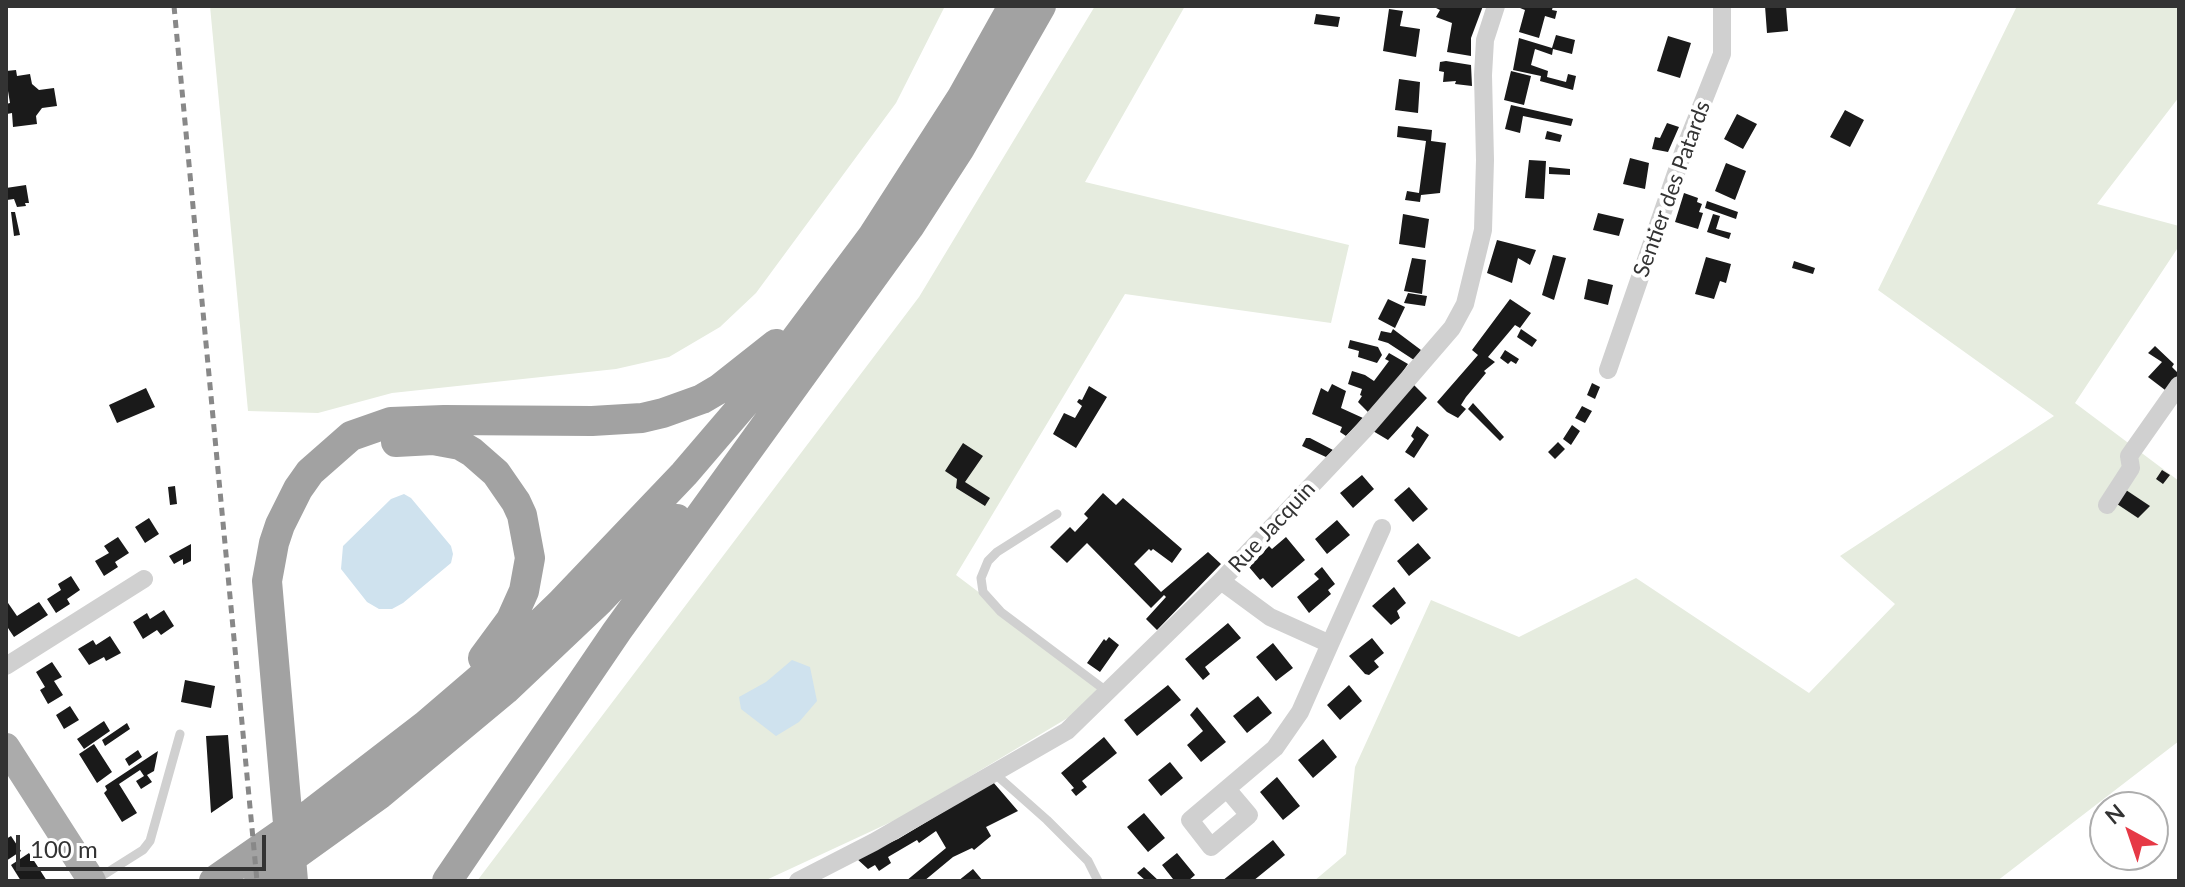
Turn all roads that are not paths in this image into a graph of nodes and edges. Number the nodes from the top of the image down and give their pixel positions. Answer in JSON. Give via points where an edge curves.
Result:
{"nodes":[{"id":1,"x":1013,"y":6,"type":"edge"},
{"id":2,"x":1041,"y":6,"type":"edge"},
{"id":3,"x":1496,"y":6,"type":"edge"},
{"id":4,"x":1722,"y":6,"type":"edge"},
{"id":5,"x":857,"y":258,"type":"junction"},
{"id":6,"x":1608,"y":370,"type":"dead end"},
{"id":7,"x":2179,"y":385,"type":"edge"},
{"id":8,"x":792,"y":387,"type":"junction"},
{"id":9,"x":2107,"y":505,"type":"dead end"},
{"id":10,"x":1057,"y":514,"type":"dead end"},
{"id":11,"x":1382,"y":528,"type":"dead end"},
{"id":12,"x":144,"y":579,"type":"dead end"},
{"id":13,"x":1221,"y":581,"type":"junction"},
{"id":14,"x":1330,"y":644,"type":"junction"},
{"id":15,"x":6,"y":666,"type":"edge"},
{"id":16,"x":1109,"y":693,"type":"junction"},
{"id":17,"x":426,"y":725,"type":"junction"},
{"id":18,"x":180,"y":734,"type":"dead end"},
{"id":19,"x":6,"y":747,"type":"edge"},
{"id":20,"x":994,"y":773,"type":"junction"},
{"id":21,"x":1227,"y":789,"type":"dead end"},
{"id":22,"x":315,"y":826,"type":"junction"},
{"id":23,"x":251,"y":872,"type":"edge"},
{"id":24,"x":93,"y":881,"type":"edge"},
{"id":25,"x":214,"y":881,"type":"edge"},
{"id":26,"x":293,"y":881,"type":"edge"},
{"id":27,"x":303,"y":881,"type":"edge"},
{"id":28,"x":447,"y":881,"type":"edge"},
{"id":29,"x":798,"y":881,"type":"edge"},
{"id":30,"x":1098,"y":881,"type":"edge"}],
"edges":[{"from":1,"to":5,"type":"highway","via":[[929,150]]},
{"from":2,"to":8,"type":"highway","via":[[909,227]]},
{"from":3,"to":13,"type":"street","name":"Rue Jacquin","via":[[1485,40],[1483,230],[1465,304],[1419,368]]},
{"from":4,"to":6,"type":"street","name":"Sentier des Patards","via":[[1722,54]]},
{"from":5,"to":17,"type":"highway","via":[[751,397],[649,513],[503,659]]},
{"from":5,"to":26,"type":"highway","via":[[757,360],[719,389],[683,407],[615,420],[391,422],[351,436],[310,472],[280,525],[267,581]]},
{"from":7,"to":9,"type":"street","via":[[2129,456],[2131,468]]},
{"from":8,"to":22,"type":"highway","via":[[689,507],[554,645],[455,733]]},
{"from":8,"to":28,"type":"highway"},
{"from":10,"to":16,"type":"lane","via":[[988,561],[981,578],[983,592],[1001,612]]},
{"from":11,"to":14,"type":"street"},
{"from":12,"to":15,"type":"street"},
{"from":13,"to":14,"type":"street","via":[[1270,617]]},
{"from":13,"to":16,"type":"street","name":"Rue Jacquin"},
{"from":14,"to":21,"type":"street","via":[[1300,712],[1275,748]]},
{"from":16,"to":20,"type":"street","name":"Rue Jacquin","via":[[1067,731]]},
{"from":17,"to":22,"type":"highway"},
{"from":17,"to":27,"type":"highway","via":[[511,620],[530,558],[522,515],[496,473],[460,445],[433,440],[380,446],[346,463],[319,489],[289,546],[280,598]]},
{"from":18,"to":24,"type":"lane","via":[[150,841]]},
{"from":19,"to":24,"type":"main road"},
{"from":20,"to":29,"type":"street","name":"Rue Jacquin"},
{"from":20,"to":30,"type":"lane","via":[[1088,861]]},
{"from":22,"to":23,"type":"highway"},
{"from":23,"to":25,"type":"highway"}]}
